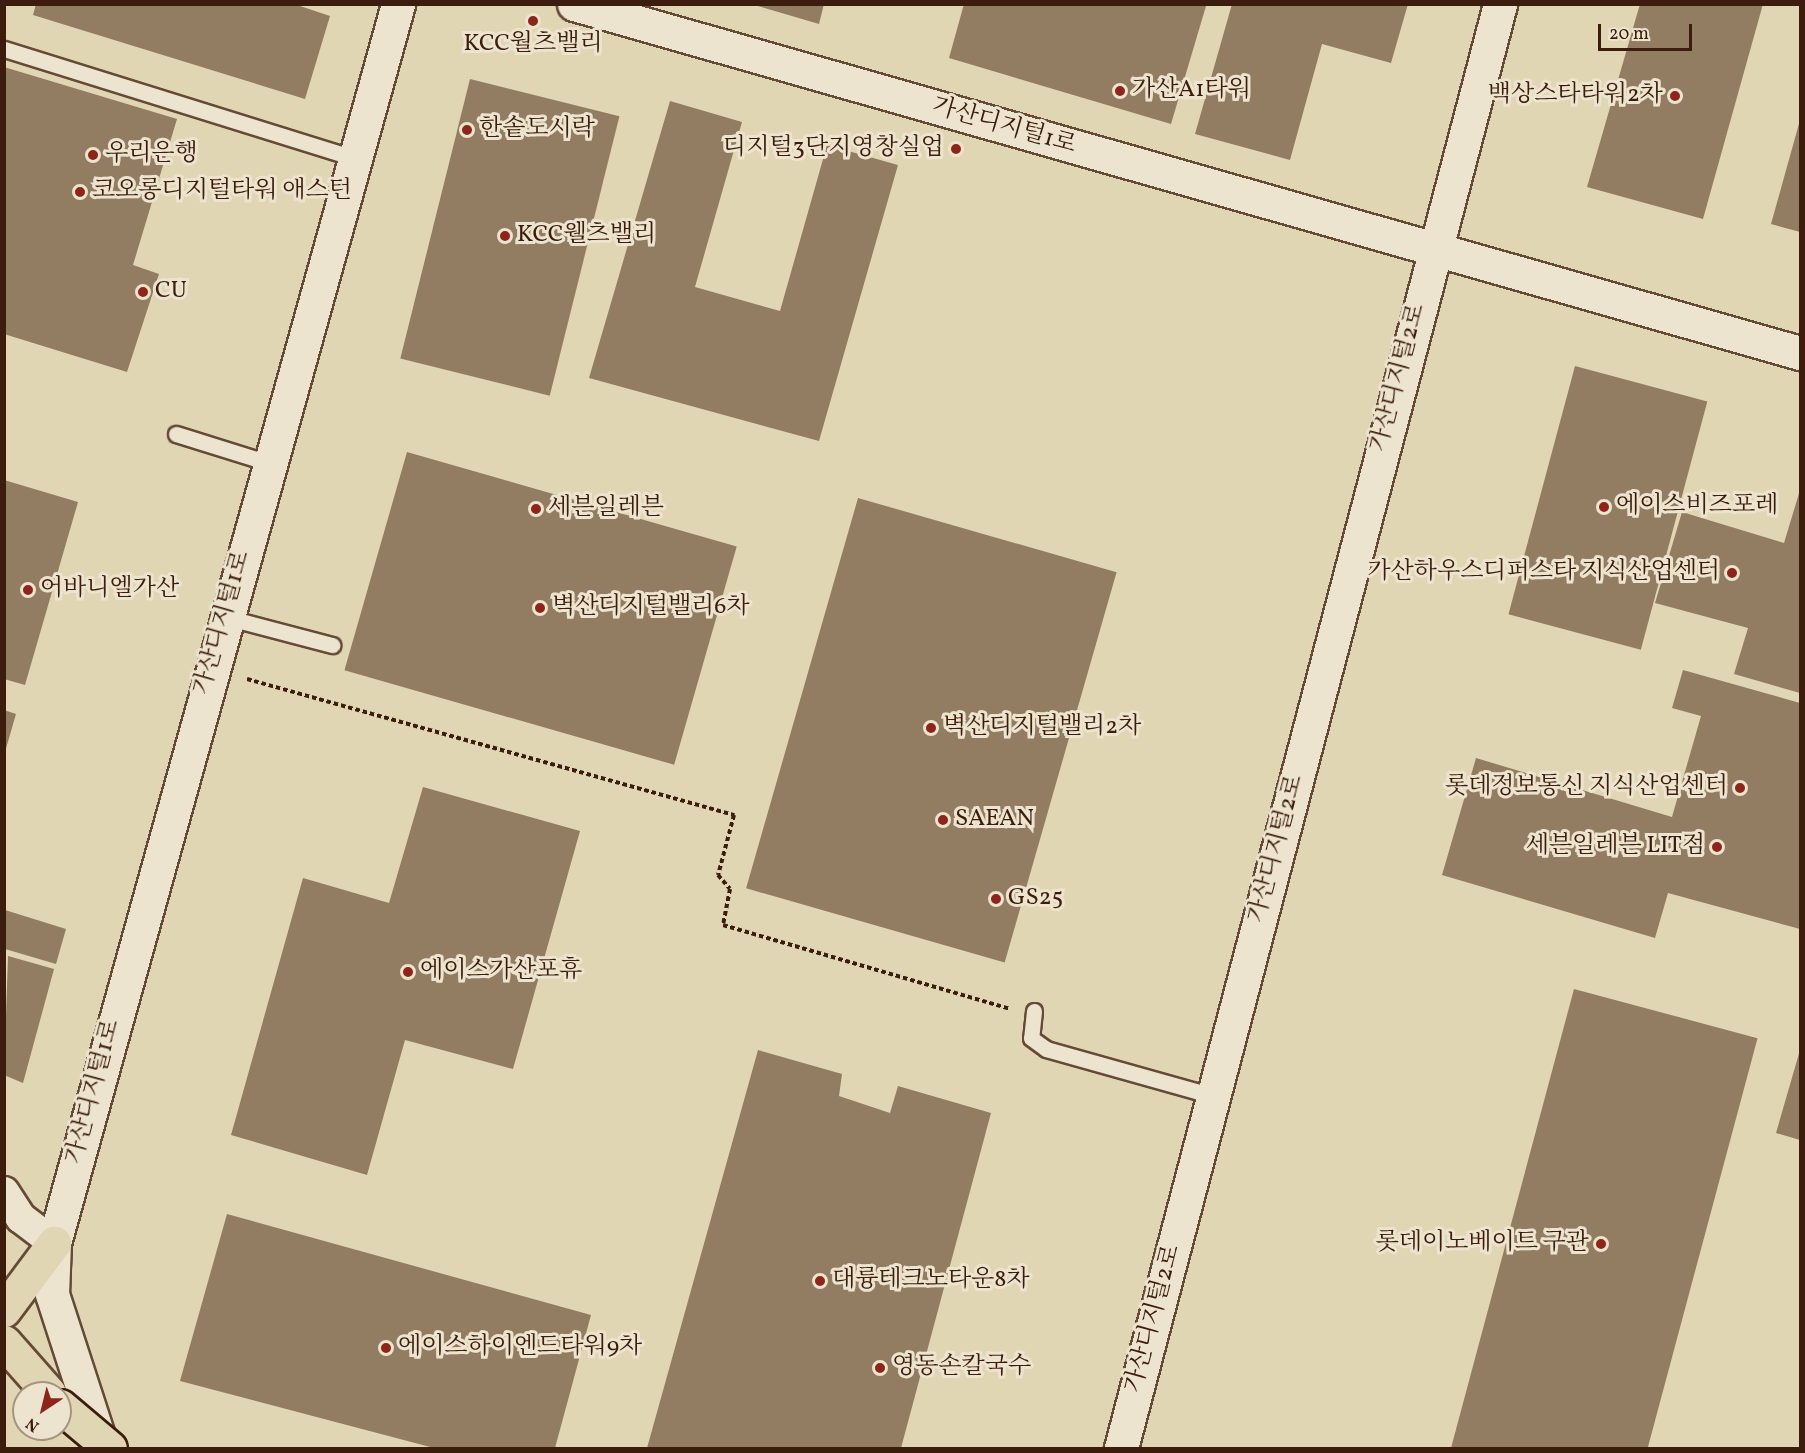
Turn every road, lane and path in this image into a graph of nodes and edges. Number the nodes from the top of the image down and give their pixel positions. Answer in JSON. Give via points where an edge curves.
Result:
{"nodes":[{"id":1,"x":398,"y":4,"type":"edge"},
{"id":2,"x":574,"y":4,"type":"edge"},
{"id":3,"x":1500,"y":4,"type":"edge"},
{"id":4,"x":4,"y":49,"type":"edge"},
{"id":5,"x":355,"y":158,"type":"junction"},
{"id":6,"x":1433,"y":249,"type":"junction"},
{"id":7,"x":1800,"y":353,"type":"edge"},
{"id":8,"x":176,"y":434,"type":"dead end"},
{"id":9,"x":269,"y":463,"type":"junction"},
{"id":10,"x":225,"y":617,"type":"junction"},
{"id":11,"x":332,"y":645,"type":"dead end"},
{"id":12,"x":247,"y":678,"type":"dead end"},
{"id":13,"x":1034,"y":1011,"type":"dead end"},
{"id":14,"x":1030,"y":1027,"type":"junction"},
{"id":15,"x":1212,"y":1096,"type":"junction"},
{"id":16,"x":4,"y":1192,"type":"edge"},
{"id":17,"x":54,"y":1244,"type":"junction"},
{"id":18,"x":4,"y":1310,"type":"edge"},
{"id":19,"x":4,"y":1342,"type":"edge"},
{"id":20,"x":38,"y":1381,"type":"edge"},
{"id":21,"x":72,"y":1416,"type":"edge"},
{"id":22,"x":102,"y":1449,"type":"edge"},
{"id":23,"x":110,"y":1449,"type":"edge"},
{"id":24,"x":1121,"y":1449,"type":"edge"}],
"edges":[{"from":1,"to":5,"type":"street","name":"가산디지털1로"},
{"from":2,"to":6,"type":"street","name":"가산디지털1로"},
{"from":3,"to":6,"type":"street","name":"가산디지털2로"},
{"from":4,"to":5,"type":"lane"},
{"from":5,"to":9,"type":"street","name":"가산디지털1로"},
{"from":6,"to":7,"type":"street"},
{"from":6,"to":15,"type":"street","name":"가산디지털2로"},
{"from":8,"to":9,"type":"lane"},
{"from":9,"to":10,"type":"street","name":"가산디지털1로"},
{"from":10,"to":11,"type":"lane"},
{"from":10,"to":17,"type":"street","name":"가산디지털1로"},
{"from":12,"to":14,"type":"path","via":[[734,815],[718,875],[730,889],[723,925],[1004,1003]]},
{"from":13,"to":14,"type":"lane"},
{"from":14,"to":15,"type":"lane","via":[[1031,1038],[1046,1049]]},
{"from":15,"to":24,"type":"street","name":"가산디지털2로"},
{"from":16,"to":17,"type":"street","via":[[21,1218]]},
{"from":17,"to":18,"type":"main road"},
{"from":17,"to":22,"type":"street","name":"가산디지털1로","via":[[52,1294]]},
{"from":19,"to":20,"type":"main road"},
{"from":21,"to":23,"type":"main road","bridge":true}]}
